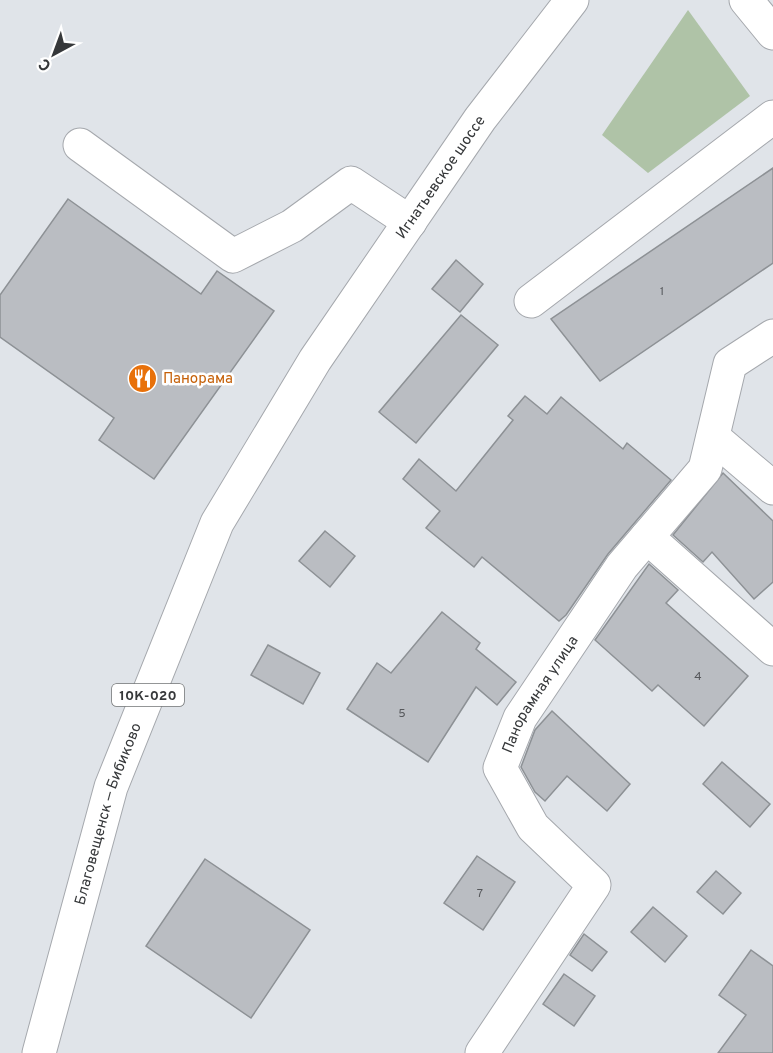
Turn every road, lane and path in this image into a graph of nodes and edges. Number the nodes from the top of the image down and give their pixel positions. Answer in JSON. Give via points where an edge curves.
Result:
{"nodes":[{"id":1,"x":572,"y":0,"type":"edge"},
{"id":2,"x":746,"y":0,"type":"edge"},
{"id":3,"x":771,"y":26,"type":"edge"},
{"id":4,"x":773,"y":117,"type":"edge"},
{"id":5,"x":80,"y":145,"type":"dead end"},
{"id":6,"x":410,"y":222,"type":"junction"},
{"id":7,"x":531,"y":301,"type":"dead end"},
{"id":8,"x":773,"y":336,"type":"edge"},
{"id":9,"x":315,"y":360,"type":"joint"},
{"id":10,"x":712,"y":437,"type":"junction"},
{"id":11,"x":773,"y":488,"type":"edge"},
{"id":12,"x":647,"y":537,"type":"junction"},
{"id":13,"x":773,"y":649,"type":"edge"},
{"id":14,"x":39,"y":1053,"type":"edge"},
{"id":15,"x":482,"y":1053,"type":"edge"}],
"edges":[{"from":1,"to":6,"type":"main road","name":"Игнатьевское шоссе","via":[[480,119]]},
{"from":2,"to":3,"type":"main road"},
{"from":4,"to":7,"type":"main road"},
{"from":5,"to":6,"type":"main road","via":[[232,256],[292,226],[351,183]]},
{"from":6,"to":9,"type":"main road","name":"Игнатьевское шоссе"},
{"from":8,"to":10,"type":"main road","name":"Панорамная улица","via":[[730,364]]},
{"from":9,"to":14,"type":"main road","name":"Благовещенск — Бибиково","number":"10К-020","via":[[217,524],[111,787]]},
{"from":10,"to":11,"type":"main road"},
{"from":10,"to":12,"type":"main road","name":"Панорамная улица","via":[[705,469]]},
{"from":12,"to":13,"type":"main road"},
{"from":12,"to":15,"type":"main road","name":"Панорамная улица","via":[[622,566],[520,718],[500,768],[533,827],[594,885]]}]}
